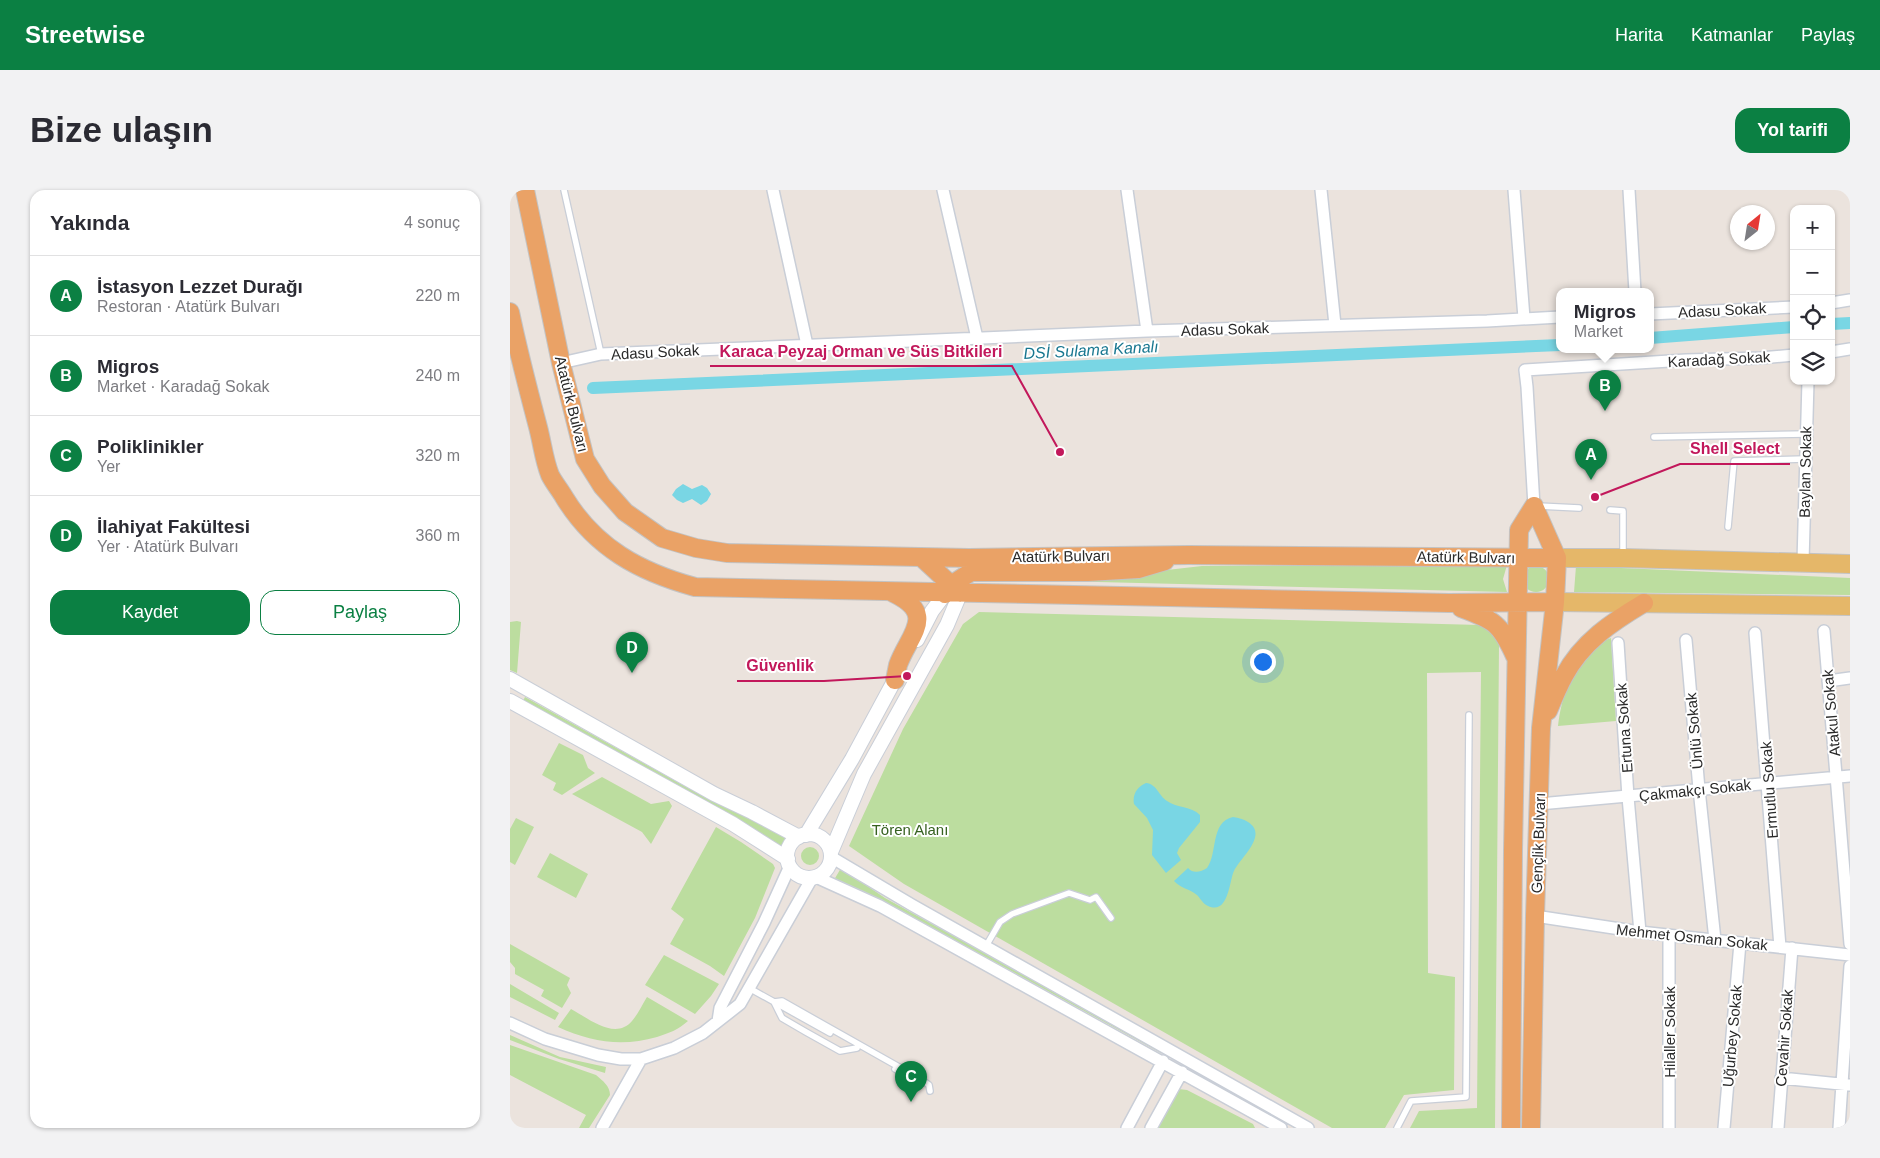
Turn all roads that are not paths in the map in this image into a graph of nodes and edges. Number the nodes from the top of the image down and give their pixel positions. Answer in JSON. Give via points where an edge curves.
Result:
{"nodes":[{"id":1,"x":525,"y":190,"type":"edge"},
{"id":2,"x":564,"y":190,"type":"edge"},
{"id":3,"x":772,"y":190,"type":"edge"},
{"id":4,"x":943,"y":190,"type":"edge"},
{"id":5,"x":1128,"y":190,"type":"edge"},
{"id":6,"x":1321,"y":190,"type":"edge"},
{"id":7,"x":1514,"y":190,"type":"edge"},
{"id":8,"x":1629,"y":190,"type":"edge"},
{"id":9,"x":1635,"y":288,"type":"edge"},
{"id":10,"x":1850,"y":300,"type":"edge"},
{"id":11,"x":1835,"y":302,"type":"edge"},
{"id":12,"x":1790,"y":307,"type":"edge"},
{"id":13,"x":510,"y":312,"type":"edge"},
{"id":14,"x":1654,"y":314,"type":"edge"},
{"id":15,"x":1556,"y":317,"type":"edge"},
{"id":16,"x":1524,"y":318,"type":"junction"},
{"id":17,"x":1335,"y":325,"type":"junction"},
{"id":18,"x":1147,"y":331,"type":"junction"},
{"id":19,"x":977,"y":338,"type":"junction"},
{"id":20,"x":807,"y":345,"type":"junction"},
{"id":21,"x":1850,"y":349,"type":"edge"},
{"id":22,"x":1835,"y":351,"type":"edge"},
{"id":23,"x":601,"y":354,"type":"junction"},
{"id":24,"x":1790,"y":355,"type":"edge"},
{"id":25,"x":515,"y":362,"type":"edge"},
{"id":26,"x":561,"y":363,"type":"junction"},
{"id":27,"x":1808,"y":385,"type":"edge"},
{"id":28,"x":1806,"y":434,"type":"junction"},
{"id":29,"x":1654,"y":437,"type":"dead end"},
{"id":30,"x":1805,"y":459,"type":"junction"},
{"id":31,"x":1534,"y":506,"type":"junction"},
{"id":32,"x":1579,"y":508,"type":"dead end"},
{"id":33,"x":1610,"y":510,"type":"dead end"},
{"id":34,"x":1728,"y":527,"type":"dead end"},
{"id":35,"x":1189,"y":555,"type":"junction"},
{"id":36,"x":920,"y":557,"type":"junction"},
{"id":37,"x":1519,"y":558,"type":"junction"},
{"id":38,"x":1557,"y":558,"type":"junction"},
{"id":39,"x":1623,"y":558,"type":"junction"},
{"id":40,"x":1804,"y":562,"type":"junction"},
{"id":41,"x":1850,"y":564,"type":"edge"},
{"id":42,"x":952,"y":591,"type":"junction"},
{"id":43,"x":890,"y":592,"type":"junction"},
{"id":44,"x":1555,"y":602,"type":"junction"},
{"id":45,"x":1449,"y":603,"type":"junction"},
{"id":46,"x":1517,"y":603,"type":"junction"},
{"id":47,"x":1644,"y":603,"type":"junction"},
{"id":48,"x":1850,"y":606,"type":"edge"},
{"id":49,"x":1824,"y":631,"type":"dead end"},
{"id":50,"x":1756,"y":633,"type":"dead end"},
{"id":51,"x":1686,"y":640,"type":"dead end"},
{"id":52,"x":1618,"y":643,"type":"dead end"},
{"id":53,"x":1517,"y":661,"type":"junction"},
{"id":54,"x":1850,"y":678,"type":"edge"},
{"id":55,"x":895,"y":680,"type":"junction"},
{"id":56,"x":515,"y":681,"type":"edge"},
{"id":57,"x":1828,"y":681,"type":"junction"},
{"id":58,"x":511,"y":704,"type":"edge"},
{"id":59,"x":1469,"y":716,"type":"dead end"},
{"id":60,"x":1541,"y":728,"type":"junction"},
{"id":61,"x":1837,"y":776,"type":"junction"},
{"id":62,"x":1850,"y":776,"type":"edge"},
{"id":63,"x":1768,"y":783,"type":"junction"},
{"id":64,"x":1699,"y":789,"type":"junction"},
{"id":65,"x":1628,"y":797,"type":"junction"},
{"id":66,"x":1539,"y":804,"type":"junction"},
{"id":67,"x":802,"y":836,"type":"junction"},
{"id":68,"x":831,"y":855,"type":"junction"},
{"id":69,"x":789,"y":863,"type":"junction"},
{"id":70,"x":814,"y":878,"type":"junction"},
{"id":71,"x":1535,"y":916,"type":"junction"},
{"id":72,"x":1111,"y":918,"type":"dead end"},
{"id":73,"x":1640,"y":932,"type":"junction"},
{"id":74,"x":1669,"y":936,"type":"junction"},
{"id":75,"x":1715,"y":940,"type":"junction"},
{"id":76,"x":1740,"y":943,"type":"junction"},
{"id":77,"x":1850,"y":944,"type":"edge"},
{"id":78,"x":986,"y":946,"type":"junction"},
{"id":79,"x":1786,"y":947,"type":"junction"},
{"id":80,"x":1850,"y":955,"type":"edge"},
{"id":81,"x":1850,"y":966,"type":"edge"},
{"id":82,"x":734,"y":980,"type":"junction"},
{"id":83,"x":749,"y":988,"type":"junction"},
{"id":84,"x":774,"y":1002,"type":"junction"},
{"id":85,"x":718,"y":1021,"type":"junction"},
{"id":86,"x":510,"y":1023,"type":"edge"},
{"id":87,"x":857,"y":1048,"type":"junction"},
{"id":88,"x":1178,"y":1054,"type":"junction"},
{"id":89,"x":641,"y":1059,"type":"junction"},
{"id":90,"x":1172,"y":1066,"type":"junction"},
{"id":91,"x":1781,"y":1078,"type":"junction"},
{"id":92,"x":922,"y":1080,"type":"junction"},
{"id":93,"x":1846,"y":1084,"type":"edge"},
{"id":94,"x":930,"y":1091,"type":"dead end"},
{"id":95,"x":602,"y":1128,"type":"edge"},
{"id":96,"x":1127,"y":1128,"type":"edge"},
{"id":97,"x":1151,"y":1128,"type":"edge"},
{"id":98,"x":1281,"y":1128,"type":"edge"},
{"id":99,"x":1308,"y":1128,"type":"edge"},
{"id":100,"x":1397,"y":1128,"type":"edge"},
{"id":101,"x":1511,"y":1128,"type":"edge"},
{"id":102,"x":1531,"y":1128,"type":"edge"},
{"id":103,"x":1669,"y":1128,"type":"edge"},
{"id":104,"x":1724,"y":1128,"type":"edge"},
{"id":105,"x":1778,"y":1128,"type":"edge"},
{"id":106,"x":1839,"y":1128,"type":"edge"}],
"edges":[{"from":1,"to":26,"type":"highway","name":"Atatürk Bulvarı"},
{"from":2,"to":23,"type":"lane"},
{"from":3,"to":20,"type":"street"},
{"from":4,"to":19,"type":"street"},
{"from":5,"to":18,"type":"street"},
{"from":6,"to":17,"type":"street"},
{"from":7,"to":16,"type":"street"},
{"from":8,"to":9,"type":"street"},
{"from":10,"to":11,"type":"street"},
{"from":12,"to":14,"type":"street","name":"Adasu Sokak"},
{"from":13,"to":25,"type":"highway"},
{"from":15,"to":16,"type":"street","name":"Adasu Sokak"},
{"from":16,"to":17,"type":"street","name":"Adasu Sokak"},
{"from":17,"to":18,"type":"street","name":"Adasu Sokak"},
{"from":18,"to":19,"type":"street","name":"Adasu Sokak"},
{"from":19,"to":20,"type":"street","name":"Adasu Sokak"},
{"from":20,"to":23,"type":"street","name":"Adasu Sokak"},
{"from":21,"to":22,"type":"street"},
{"from":23,"to":26,"type":"street","name":"Adasu Sokak"},
{"from":24,"to":31,"type":"street","name":"Karadağ Sokak","via":[[1524,370]]},
{"from":25,"to":43,"type":"highway","via":[[550,474],[568,504],[592,534],[641,569],[696,587]]},
{"from":26,"to":36,"type":"highway","name":"Atatürk Bulvarı","via":[[585,459],[602,486],[625,512],[662,538],[727,553]]},
{"from":27,"to":28,"type":"street","name":"Baylan Sokak"},
{"from":28,"to":29,"type":"lane"},
{"from":28,"to":30,"type":"street","name":"Baylan Sokak"},
{"from":30,"to":34,"type":"lane","via":[[1734,461]]},
{"from":30,"to":40,"type":"street","name":"Baylan Sokak"},
{"from":31,"to":32,"type":"lane"},
{"from":31,"to":37,"type":"highway","name":"Gençlik Bulvarı","via":[[1519,530]]},
{"from":31,"to":38,"type":"highway"},
{"from":33,"to":39,"type":"lane","via":[[1624,510]]},
{"from":35,"to":36,"type":"highway","name":"Atatürk Bulvarı"},
{"from":35,"to":37,"type":"highway","name":"Atatürk Bulvarı"},
{"from":35,"to":42,"type":"highway","via":[[1138,569],[971,572]]},
{"from":36,"to":42,"type":"highway"},
{"from":37,"to":38,"type":"highway","name":"Atatürk Bulvarı"},
{"from":37,"to":46,"type":"highway","name":"Gençlik Bulvarı"},
{"from":38,"to":39,"type":"main road","name":"Atatürk Bulvarı"},
{"from":38,"to":44,"type":"highway","name":"Gençlik Bulvarı"},
{"from":39,"to":40,"type":"main road","name":"Atatürk Bulvarı"},
{"from":40,"to":41,"type":"main road","name":"Atatürk Bulvarı"},
{"from":42,"to":43,"type":"highway"},
{"from":42,"to":45,"type":"highway"},
{"from":42,"to":55,"type":"street","via":[[932,610]]},
{"from":42,"to":68,"type":"street","via":[[947,625],[864,774]]},
{"from":43,"to":55,"type":"highway","via":[[911,605],[918,625],[898,665]]},
{"from":44,"to":46,"type":"highway"},
{"from":44,"to":47,"type":"main road"},
{"from":44,"to":60,"type":"highway","name":"Gençlik Bulvarı"},
{"from":45,"to":46,"type":"highway"},
{"from":45,"to":53,"type":"highway","via":[[1490,618],[1506,636]]},
{"from":46,"to":53,"type":"highway","name":"Gençlik Bulvarı"},
{"from":47,"to":48,"type":"main road"},
{"from":47,"to":60,"type":"highway","via":[[1615,620],[1576,657],[1564,675]]},
{"from":49,"to":57,"type":"street","name":"Atakul Sokak"},
{"from":50,"to":63,"type":"street","name":"Ermutlu Sokak"},
{"from":51,"to":64,"type":"street","name":"Ünlü Sokak"},
{"from":52,"to":65,"type":"street","name":"Ertuna Sokak"},
{"from":53,"to":101,"type":"highway","name":"Gençlik Bulvarı"},
{"from":54,"to":57,"type":"street"},
{"from":55,"to":67,"type":"street","via":[[852,759]]},
{"from":56,"to":58,"type":"street"},
{"from":56,"to":67,"type":"street","via":[[714,794]]},
{"from":57,"to":61,"type":"street","name":"Atakul Sokak"},
{"from":58,"to":69,"type":"street","via":[[733,824]]},
{"from":59,"to":100,"type":"lane","via":[[1466,1097],[1411,1101]]},
{"from":60,"to":66,"type":"highway","name":"Gençlik Bulvarı"},
{"from":61,"to":62,"type":"street","name":"Çakmakçı Sokak"},
{"from":61,"to":63,"type":"street","name":"Çakmakçı Sokak"},
{"from":61,"to":77,"type":"street","name":"Atakul Sokak"},
{"from":63,"to":64,"type":"street","name":"Çakmakçı Sokak"},
{"from":63,"to":79,"type":"street","name":"Ermutlu Sokak"},
{"from":64,"to":65,"type":"street","name":"Çakmakçı Sokak"},
{"from":64,"to":75,"type":"street","name":"Ünlü Sokak"},
{"from":65,"to":66,"type":"street","name":"Çakmakçı Sokak"},
{"from":65,"to":73,"type":"street","name":"Ertuna Sokak"},
{"from":66,"to":71,"type":"highway","name":"Gençlik Bulvarı"},
{"from":67,"to":68,"type":"street","via":[[822,838]]},
{"from":67,"to":69,"type":"street","via":[[789,848]]},
{"from":68,"to":70,"type":"street","via":[[828,867]]},
{"from":68,"to":78,"type":"street"},
{"from":69,"to":70,"type":"street","via":[[799,876]]},
{"from":69,"to":82,"type":"street","via":[[764,923]]},
{"from":70,"to":83,"type":"street"},
{"from":70,"to":90,"type":"street","via":[[880,906]]},
{"from":71,"to":73,"type":"street","name":"Mehmet Osman Sokak"},
{"from":71,"to":102,"type":"highway","name":"Gençlik Bulvarı"},
{"from":72,"to":78,"type":"lane","via":[[1096,897],[1090,900],[1069,893],[1005,917]]},
{"from":73,"to":74,"type":"street","name":"Mehmet Osman Sokak"},
{"from":74,"to":75,"type":"street","name":"Mehmet Osman Sokak"},
{"from":74,"to":103,"type":"street","name":"Hilaller Sokak"},
{"from":75,"to":76,"type":"street","name":"Mehmet Osman Sokak"},
{"from":76,"to":79,"type":"street","name":"Mehmet Osman Sokak"},
{"from":76,"to":104,"type":"street","name":"Uğurbey Sokak"},
{"from":78,"to":88,"type":"street"},
{"from":79,"to":80,"type":"street","name":"Mehmet Osman Sokak"},
{"from":79,"to":91,"type":"street","name":"Cevahir Sokak"},
{"from":81,"to":93,"type":"street"},
{"from":82,"to":83,"type":"street"},
{"from":82,"to":85,"type":"street","via":[[720,1008]]},
{"from":83,"to":84,"type":"lane"},
{"from":83,"to":85,"type":"street","via":[[740,1004]]},
{"from":84,"to":87,"type":"lane"},
{"from":84,"to":87,"type":"lane","via":[[782,1018],[806,1032],[840,1050]]},
{"from":84,"to":92,"type":"lane","via":[[782,1002]]},
{"from":85,"to":89,"type":"street","via":[[680,1045]]},
{"from":86,"to":89,"type":"street","via":[[545,1039],[598,1055]]},
{"from":87,"to":92,"type":"lane","via":[[901,1072],[908,1081]]},
{"from":88,"to":90,"type":"street"},
{"from":88,"to":99,"type":"street"},
{"from":89,"to":95,"type":"street"},
{"from":90,"to":96,"type":"street"},
{"from":90,"to":97,"type":"street"},
{"from":90,"to":98,"type":"street"},
{"from":91,"to":93,"type":"street"},
{"from":91,"to":105,"type":"street","name":"Cevahir Sokak"},
{"from":92,"to":94,"type":"lane"},
{"from":93,"to":106,"type":"street"}]}
